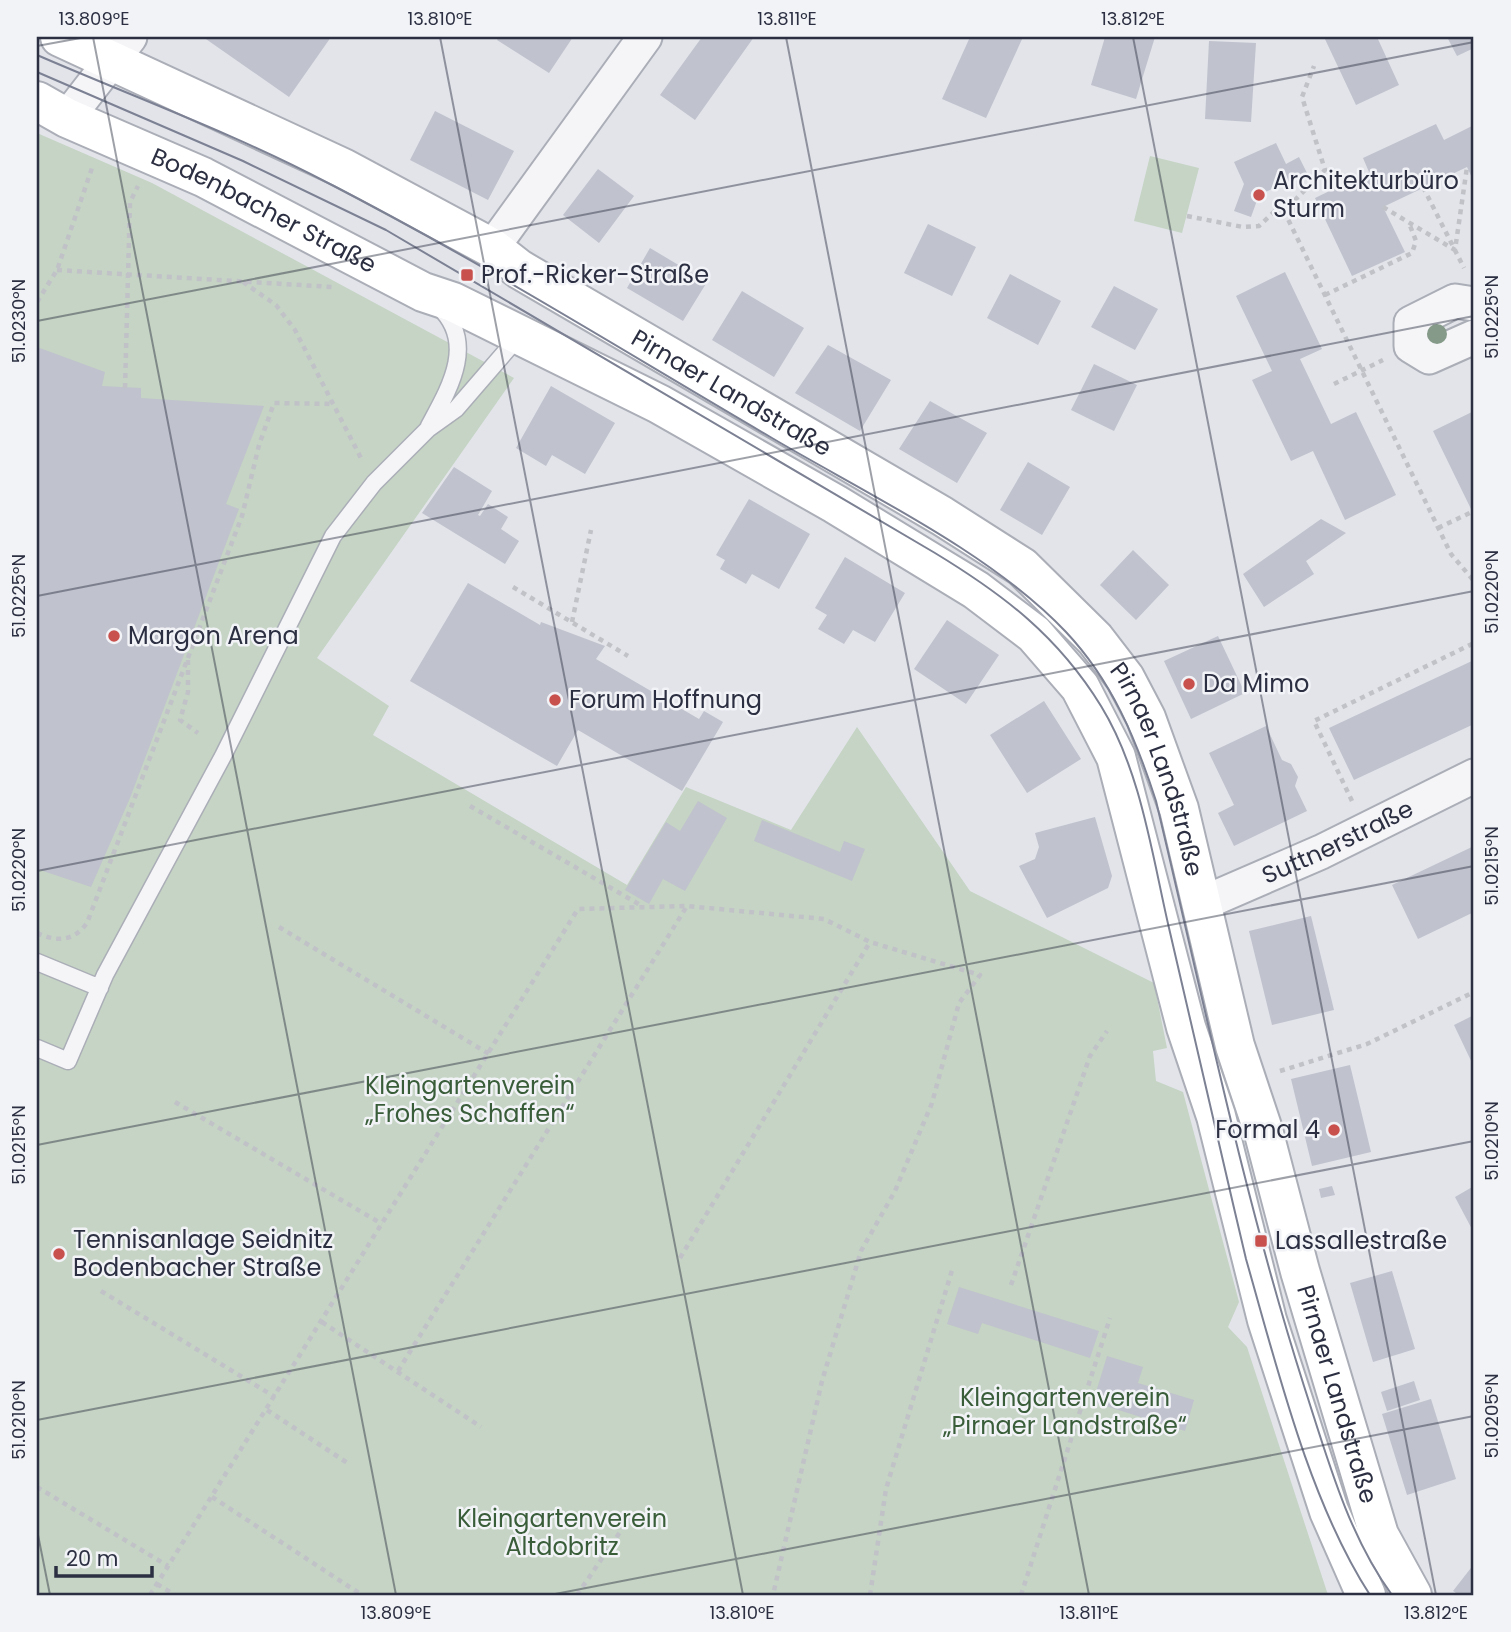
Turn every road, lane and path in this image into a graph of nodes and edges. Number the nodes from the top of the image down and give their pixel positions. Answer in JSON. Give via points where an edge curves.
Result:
{"nodes":[{"id":1,"x":61,"y":37,"type":"edge"},
{"id":2,"x":645,"y":37,"type":"edge"},
{"id":3,"x":120,"y":50,"type":"edge"},
{"id":4,"x":1314,"y":66,"type":"dead end"},
{"id":5,"x":52,"y":109,"type":"edge"},
{"id":6,"x":103,"y":134,"type":"junction"},
{"id":7,"x":154,"y":154,"type":"junction"},
{"id":8,"x":1467,"y":167,"type":"dead end"},
{"id":9,"x":1423,"y":187,"type":"dead end"},
{"id":10,"x":1383,"y":207,"type":"dead end"},
{"id":11,"x":1284,"y":211,"type":"junction"},
{"id":12,"x":1187,"y":216,"type":"dead end"},
{"id":13,"x":1409,"y":222,"type":"junction"},
{"id":14,"x":492,"y":248,"type":"junction"},
{"id":15,"x":1455,"y":250,"type":"junction"},
{"id":16,"x":57,"y":270,"type":"junction"},
{"id":17,"x":1465,"y":271,"type":"dead end"},
{"id":18,"x":128,"y":274,"type":"junction"},
{"id":19,"x":242,"y":281,"type":"junction"},
{"id":20,"x":346,"y":287,"type":"dead end"},
{"id":21,"x":423,"y":292,"type":"junction"},
{"id":22,"x":1325,"y":295,"type":"junction"},
{"id":23,"x":37,"y":302,"type":"edge"},
{"id":24,"x":1474,"y":304,"type":"edge"},
{"id":25,"x":504,"y":328,"type":"junction"},
{"id":26,"x":1474,"y":337,"type":"edge"},
{"id":27,"x":1410,"y":346,"type":"junction"},
{"id":28,"x":1362,"y":370,"type":"junction"},
{"id":29,"x":1334,"y":384,"type":"dead end"},
{"id":30,"x":125,"y":387,"type":"dead end"},
{"id":31,"x":334,"y":404,"type":"junction"},
{"id":32,"x":428,"y":429,"type":"junction"},
{"id":33,"x":374,"y":483,"type":"junction"},
{"id":34,"x":1474,"y":511,"type":"edge"},
{"id":35,"x":1438,"y":528,"type":"junction"},
{"id":36,"x":591,"y":530,"type":"dead end"},
{"id":37,"x":1474,"y":581,"type":"edge"},
{"id":38,"x":513,"y":587,"type":"dead end"},
{"id":39,"x":572,"y":622,"type":"junction"},
{"id":40,"x":1474,"y":643,"type":"edge"},
{"id":41,"x":628,"y":656,"type":"dead end"},
{"id":42,"x":188,"y":658,"type":"junction"},
{"id":43,"x":198,"y":733,"type":"dead end"},
{"id":44,"x":1474,"y":776,"type":"edge"},
{"id":45,"x":470,"y":806,"type":"dead end"},
{"id":46,"x":1366,"y":830,"type":"junction"},
{"id":47,"x":1201,"y":904,"type":"junction"},
{"id":48,"x":687,"y":906,"type":"junction"},
{"id":49,"x":644,"y":907,"type":"junction"},
{"id":50,"x":279,"y":927,"type":"dead end"},
{"id":51,"x":37,"y":933,"type":"edge"},
{"id":52,"x":870,"y":942,"type":"junction"},
{"id":53,"x":37,"y":962,"type":"edge"},
{"id":54,"x":100,"y":988,"type":"junction"},
{"id":55,"x":1474,"y":992,"type":"edge"},
{"id":56,"x":1107,"y":1031,"type":"dead end"},
{"id":57,"x":37,"y":1048,"type":"edge"},
{"id":58,"x":489,"y":1054,"type":"junction"},
{"id":59,"x":1245,"y":1080,"type":"junction"},
{"id":60,"x":175,"y":1102,"type":"dead end"},
{"id":61,"x":382,"y":1224,"type":"junction"},
{"id":62,"x":680,"y":1258,"type":"dead end"},
{"id":63,"x":953,"y":1267,"type":"dead end"},
{"id":64,"x":1011,"y":1285,"type":"dead end"},
{"id":65,"x":101,"y":1291,"type":"dead end"},
{"id":66,"x":1110,"y":1318,"type":"dead end"},
{"id":67,"x":322,"y":1322,"type":"junction"},
{"id":68,"x":398,"y":1371,"type":"junction"},
{"id":69,"x":275,"y":1397,"type":"junction"},
{"id":70,"x":267,"y":1410,"type":"junction"},
{"id":71,"x":481,"y":1427,"type":"dead end"},
{"id":72,"x":349,"y":1464,"type":"dead end"},
{"id":73,"x":37,"y":1487,"type":"edge"},
{"id":74,"x":212,"y":1497,"type":"junction"},
{"id":75,"x":631,"y":1516,"type":"dead end"},
{"id":76,"x":168,"y":1566,"type":"junction"},
{"id":77,"x":157,"y":1584,"type":"junction"},
{"id":78,"x":1359,"y":1588,"type":"edge"},
{"id":79,"x":150,"y":1595,"type":"edge"},
{"id":80,"x":175,"y":1595,"type":"edge"},
{"id":81,"x":362,"y":1595,"type":"edge"},
{"id":82,"x":577,"y":1595,"type":"edge"},
{"id":83,"x":773,"y":1595,"type":"edge"},
{"id":84,"x":870,"y":1595,"type":"edge"},
{"id":85,"x":1021,"y":1595,"type":"edge"},
{"id":86,"x":1412,"y":1595,"type":"edge"}],
"edges":[{"from":1,"to":3,"type":"street"},
{"from":2,"to":14,"type":"street"},
{"from":3,"to":5,"type":"street"},
{"from":3,"to":14,"type":"street"},
{"from":4,"to":11,"type":"path","via":[[1302,97],[1325,170]]},
{"from":5,"to":6,"type":"street","name":"Bodenbacher Straße"},
{"from":6,"to":7,"type":"street","name":"Bodenbacher Straße"},
{"from":6,"to":16,"type":"path"},
{"from":7,"to":18,"type":"path","via":[[130,202]]},
{"from":7,"to":21,"type":"street","name":"Bodenbacher Straße"},
{"from":8,"to":15,"type":"path"},
{"from":9,"to":15,"type":"path"},
{"from":10,"to":13,"type":"path"},
{"from":11,"to":12,"type":"path","via":[[1277,209],[1259,226],[1243,227]]},
{"from":11,"to":22,"type":"path"},
{"from":13,"to":15,"type":"path"},
{"from":13,"to":22,"type":"path","via":[[1416,242],[1412,253]]},
{"from":14,"to":47,"type":"street","name":"Pirnaer Landstraße","via":[[519,269],[1022,567],[1095,639],[1125,678],[1164,763]]},
{"from":15,"to":17,"type":"path"},
{"from":16,"to":18,"type":"path"},
{"from":16,"to":23,"type":"path"},
{"from":18,"to":19,"type":"path"},
{"from":18,"to":30,"type":"path"},
{"from":19,"to":20,"type":"path"},
{"from":19,"to":31,"type":"path","via":[[276,305],[289,322]]},
{"from":21,"to":25,"type":"street","name":"Bodenbacher Straße"},
{"from":21,"to":32,"type":"lane","via":[[444,312],[458,340],[458,359],[448,390]]},
{"from":22,"to":28,"type":"path"},
{"from":24,"to":27,"type":"street","via":[[1455,302],[1411,323]]},
{"from":25,"to":32,"type":"lane","via":[[456,409]]},
{"from":25,"to":78,"type":"street","name":"Pirnaer Landstraße","via":[[659,404],[976,590],[1034,634],[1080,687],[1116,757],[1185,1027],[1216,1116],[1267,1320]]},
{"from":26,"to":27,"type":"street","via":[[1429,357]]},
{"from":27,"to":28,"type":"path"},
{"from":28,"to":29,"type":"path"},
{"from":28,"to":35,"type":"path"},
{"from":31,"to":33,"type":"path"},
{"from":31,"to":42,"type":"path","via":[[274,403],[258,445],[242,516]]},
{"from":32,"to":33,"type":"lane"},
{"from":33,"to":54,"type":"lane","via":[[333,536]]},
{"from":34,"to":35,"type":"path"},
{"from":35,"to":37,"type":"path","via":[[1451,554]]},
{"from":36,"to":39,"type":"path"},
{"from":38,"to":39,"type":"path"},
{"from":39,"to":41,"type":"path"},
{"from":40,"to":46,"type":"path","via":[[1314,721]]},
{"from":42,"to":43,"type":"path","via":[[188,692],[180,720]]},
{"from":42,"to":51,"type":"path","via":[[87,923],[80,933],[65,939],[52,940]]},
{"from":44,"to":46,"type":"street","name":"Suttnerstraße"},
{"from":45,"to":49,"type":"path"},
{"from":46,"to":47,"type":"street","name":"Suttnerstraße"},
{"from":47,"to":59,"type":"street","name":"Pirnaer Landstraße"},
{"from":48,"to":49,"type":"path"},
{"from":48,"to":52,"type":"path","via":[[824,919]]},
{"from":48,"to":68,"type":"path"},
{"from":49,"to":58,"type":"path","via":[[578,909]]},
{"from":50,"to":58,"type":"path"},
{"from":52,"to":62,"type":"path"},
{"from":52,"to":83,"type":"path","via":[[980,975],[959,1003],[932,1103],[895,1191],[861,1251],[822,1381]]},
{"from":53,"to":54,"type":"lane"},
{"from":54,"to":57,"type":"lane","via":[[68,1061]]},
{"from":55,"to":59,"type":"path","via":[[1367,1044]]},
{"from":56,"to":64,"type":"path","via":[[1090,1056]]},
{"from":58,"to":61,"type":"path"},
{"from":59,"to":86,"type":"street","name":"Pirnaer Landstraße","via":[[1379,1535]]},
{"from":60,"to":61,"type":"path"},
{"from":61,"to":67,"type":"path"},
{"from":63,"to":84,"type":"path","via":[[886,1489]]},
{"from":65,"to":69,"type":"path"},
{"from":66,"to":85,"type":"path"},
{"from":67,"to":68,"type":"path"},
{"from":67,"to":69,"type":"path"},
{"from":68,"to":71,"type":"path"},
{"from":69,"to":70,"type":"path"},
{"from":70,"to":72,"type":"path"},
{"from":70,"to":74,"type":"path"},
{"from":73,"to":76,"type":"path"},
{"from":74,"to":76,"type":"path"},
{"from":74,"to":81,"type":"path"},
{"from":75,"to":82,"type":"path"},
{"from":76,"to":77,"type":"path"},
{"from":77,"to":79,"type":"path"},
{"from":77,"to":80,"type":"path"}]}
